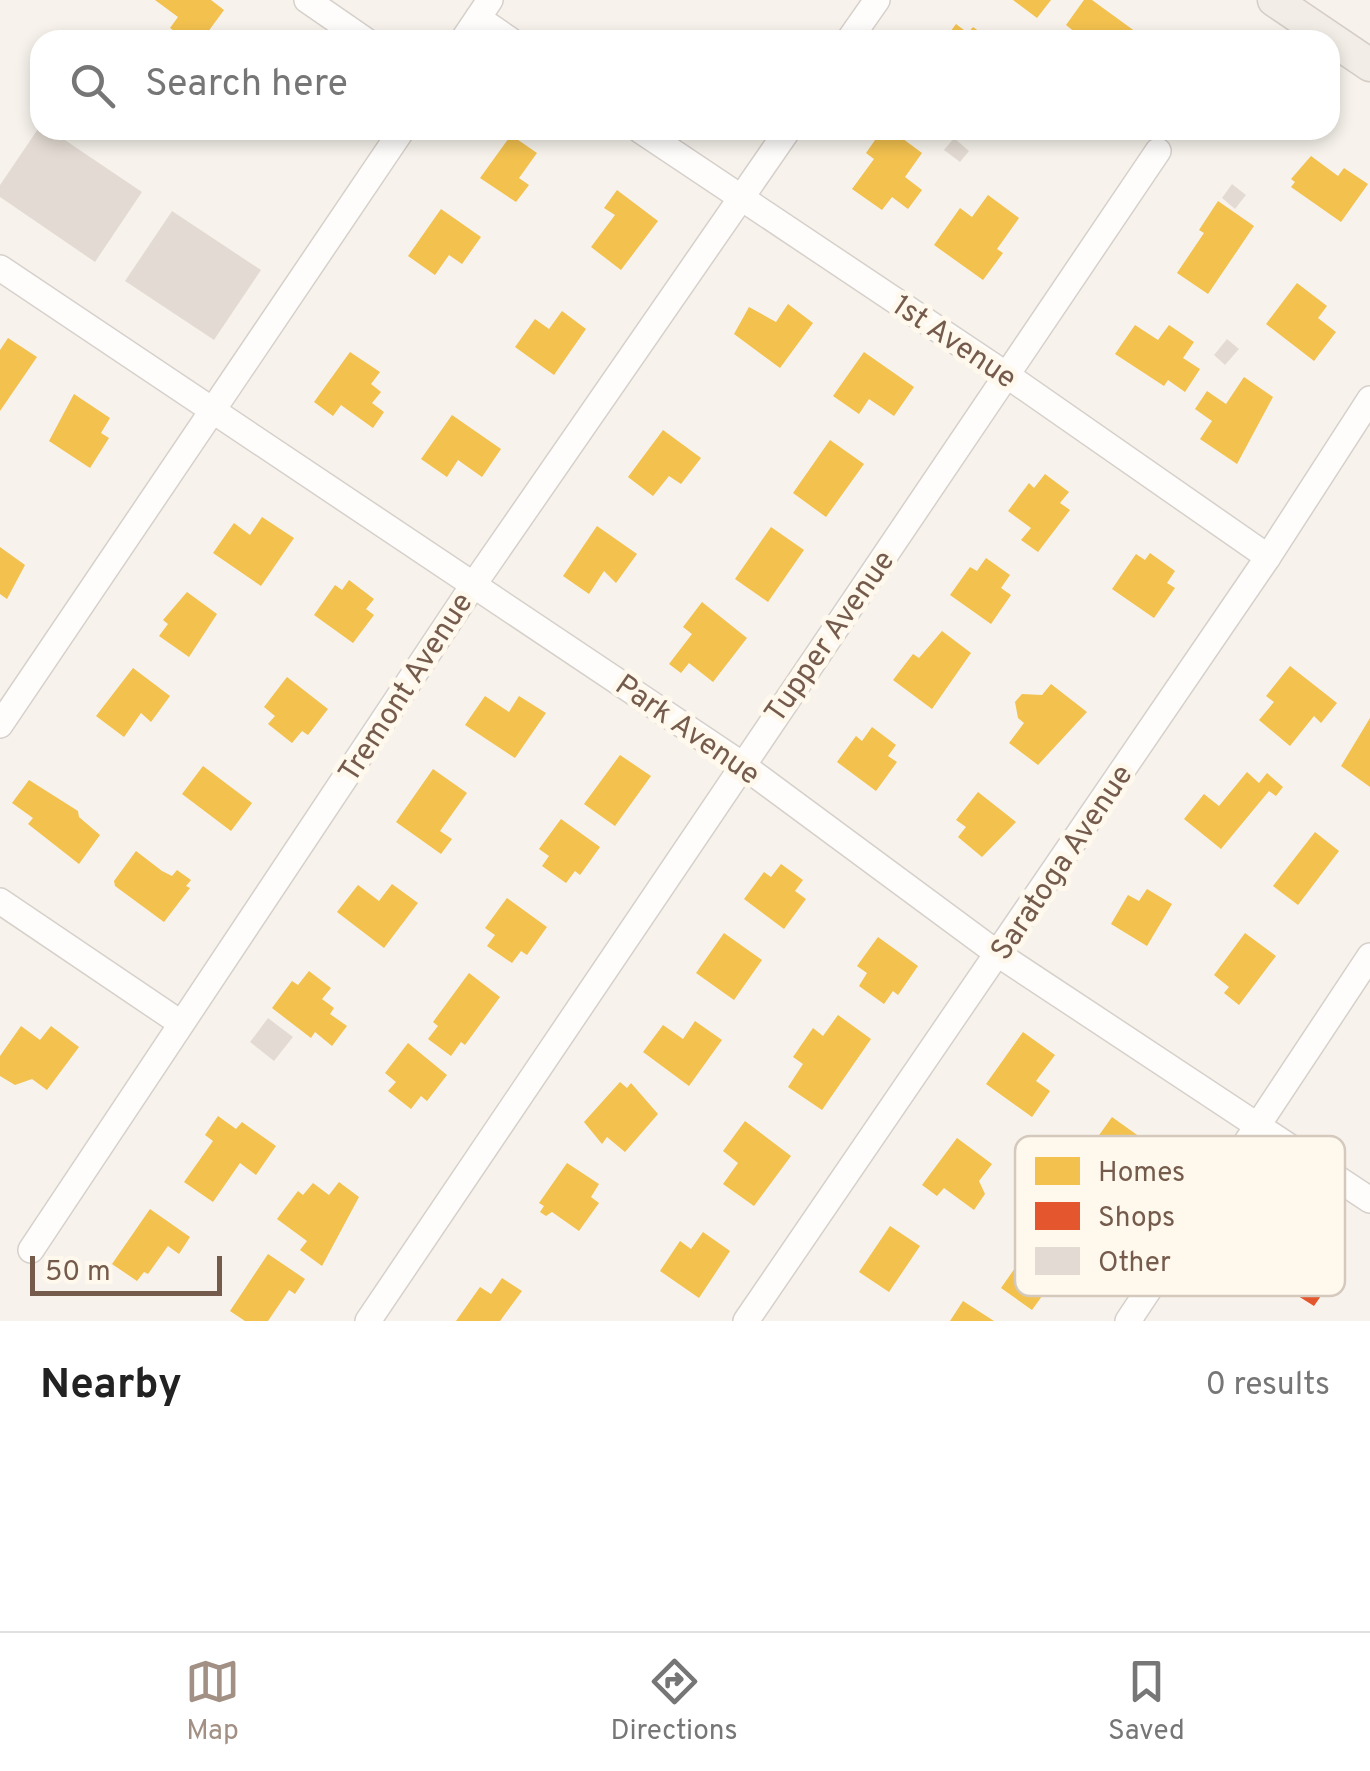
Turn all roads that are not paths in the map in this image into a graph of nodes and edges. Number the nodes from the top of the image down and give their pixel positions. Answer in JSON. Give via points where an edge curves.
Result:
{"nodes":[{"id":1,"x":307,"y":0,"type":"edge"},
{"id":2,"x":877,"y":0,"type":"edge"},
{"id":3,"x":1274,"y":0,"type":"edge"},
{"id":4,"x":484,"y":9,"type":"edge"},
{"id":5,"x":350,"y":30,"type":"edge"},
{"id":6,"x":470,"y":30,"type":"edge"},
{"id":7,"x":502,"y":30,"type":"edge"},
{"id":8,"x":857,"y":30,"type":"edge"},
{"id":9,"x":1318,"y":30,"type":"edge"},
{"id":10,"x":1340,"y":45,"type":"edge"},
{"id":11,"x":1370,"y":66,"type":"edge"},
{"id":12,"x":395,"y":140,"type":"edge"},
{"id":13,"x":654,"y":140,"type":"edge"},
{"id":14,"x":781,"y":140,"type":"edge"},
{"id":15,"x":1158,"y":151,"type":"dead end"},
{"id":16,"x":740,"y":200,"type":"junction"},
{"id":17,"x":0,"y":268,"type":"edge"},
{"id":18,"x":1008,"y":376,"type":"junction"},
{"id":19,"x":1370,"y":398,"type":"edge"},
{"id":20,"x":215,"y":408,"type":"junction"},
{"id":21,"x":1268,"y":557,"type":"junction"},
{"id":22,"x":474,"y":584,"type":"junction"},
{"id":23,"x":0,"y":726,"type":"edge"},
{"id":24,"x":741,"y":764,"type":"junction"},
{"id":25,"x":0,"y":901,"type":"edge"},
{"id":26,"x":998,"y":954,"type":"junction"},
{"id":27,"x":1370,"y":956,"type":"edge"},
{"id":28,"x":179,"y":1022,"type":"junction"},
{"id":29,"x":1259,"y":1127,"type":"junction"},
{"id":30,"x":1253,"y":1136,"type":"edge"},
{"id":31,"x":1273,"y":1136,"type":"edge"},
{"id":32,"x":1345,"y":1184,"type":"edge"},
{"id":33,"x":1370,"y":1200,"type":"edge"},
{"id":34,"x":31,"y":1250,"type":"dead end"},
{"id":35,"x":1145,"y":1296,"type":"edge"},
{"id":36,"x":368,"y":1321,"type":"edge"},
{"id":37,"x":746,"y":1321,"type":"edge"},
{"id":38,"x":1128,"y":1321,"type":"edge"}],
"edges":[{"from":1,"to":5,"type":"street"},
{"from":2,"to":8,"type":"street"},
{"from":3,"to":9,"type":"main road"},
{"from":4,"to":6,"type":"street"},
{"from":4,"to":7,"type":"street"},
{"from":10,"to":11,"type":"main road"},
{"from":12,"to":20,"type":"street"},
{"from":13,"to":16,"type":"street","name":"1st Avenue"},
{"from":14,"to":16,"type":"street","name":"Tremont Avenue"},
{"from":15,"to":18,"type":"street","name":"Tupper Avenue"},
{"from":16,"to":18,"type":"street","name":"1st Avenue"},
{"from":16,"to":22,"type":"street","name":"Tremont Avenue"},
{"from":17,"to":20,"type":"street","name":"Park Avenue"},
{"from":18,"to":21,"type":"street","name":"1st Avenue"},
{"from":18,"to":24,"type":"street","name":"Tupper Avenue"},
{"from":19,"to":21,"type":"street","name":"Saratoga Avenue"},
{"from":20,"to":22,"type":"street","name":"Park Avenue"},
{"from":20,"to":23,"type":"street"},
{"from":21,"to":26,"type":"street","name":"Saratoga Avenue"},
{"from":22,"to":24,"type":"street","name":"Park Avenue"},
{"from":22,"to":28,"type":"street","name":"Tremont Avenue"},
{"from":24,"to":26,"type":"street","name":"Park Avenue"},
{"from":24,"to":36,"type":"street","name":"Tupper Avenue"},
{"from":25,"to":28,"type":"street"},
{"from":26,"to":29,"type":"street","name":"Park Avenue"},
{"from":26,"to":37,"type":"street","name":"Saratoga Avenue"},
{"from":27,"to":29,"type":"street"},
{"from":28,"to":34,"type":"street","name":"Tremont Avenue"},
{"from":29,"to":30,"type":"street"},
{"from":29,"to":31,"type":"street","name":"Park Avenue"},
{"from":32,"to":33,"type":"street","name":"Park Avenue"},
{"from":35,"to":38,"type":"street"}]}
